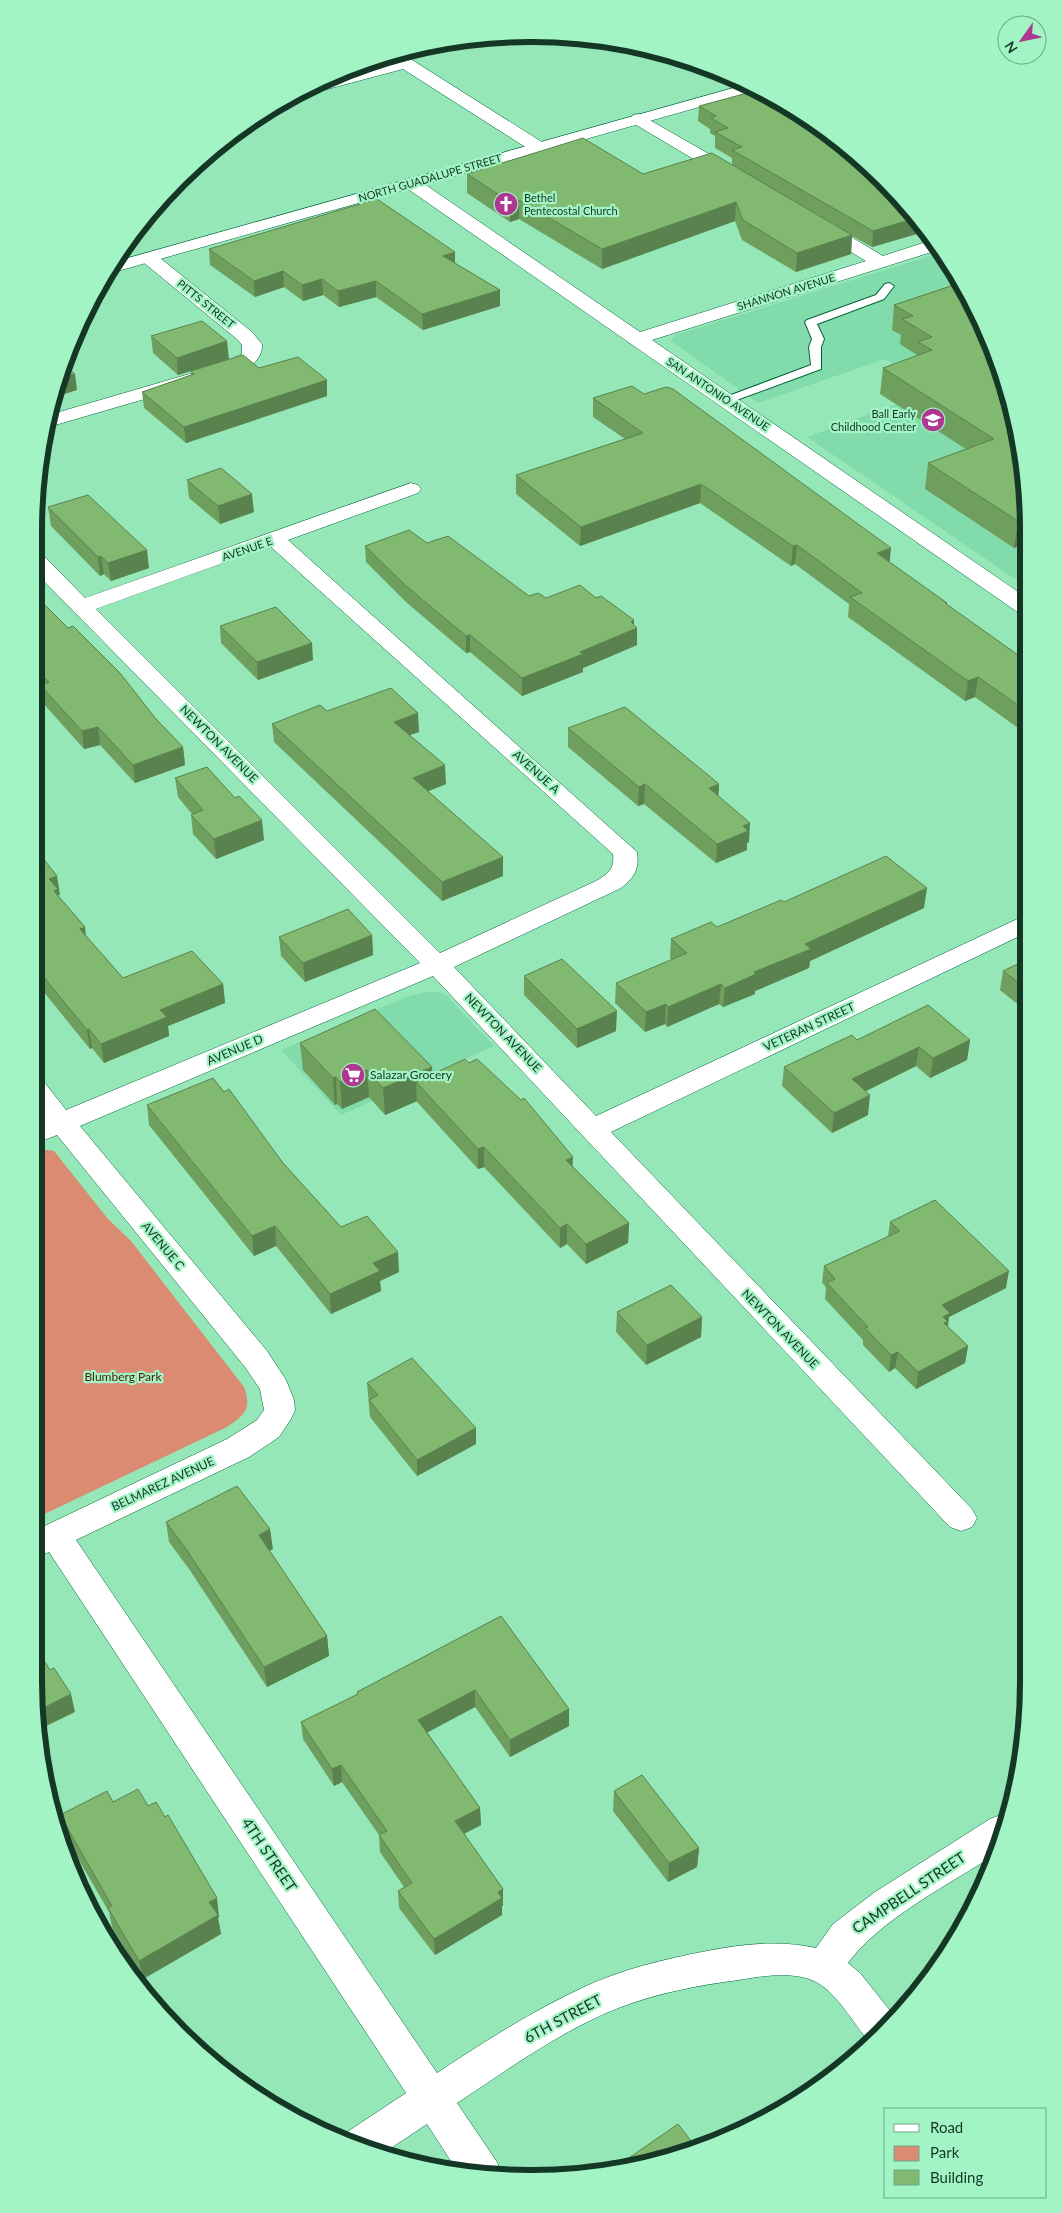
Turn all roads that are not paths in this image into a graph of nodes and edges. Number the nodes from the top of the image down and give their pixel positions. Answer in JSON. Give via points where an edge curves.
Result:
{"nodes":[{"id":1,"x":402,"y":60,"type":"edge"},
{"id":2,"x":741,"y":90,"type":"edge"},
{"id":3,"x":639,"y":119,"type":"junction"},
{"id":4,"x":539,"y":148,"type":"junction"},
{"id":5,"x":744,"y":181,"type":"edge"},
{"id":6,"x":411,"y":183,"type":"junction"},
{"id":7,"x":804,"y":217,"type":"edge"},
{"id":8,"x":928,"y":247,"type":"edge"},
{"id":9,"x":149,"y":258,"type":"junction"},
{"id":10,"x":881,"y":262,"type":"junction"},
{"id":11,"x":121,"y":266,"type":"edge"},
{"id":12,"x":889,"y":286,"type":"dead end"},
{"id":13,"x":637,"y":339,"type":"junction"},
{"id":14,"x":726,"y":400,"type":"junction"},
{"id":15,"x":56,"y":419,"type":"edge"},
{"id":16,"x":411,"y":489,"type":"dead end"},
{"id":17,"x":275,"y":539,"type":"junction"},
{"id":18,"x":42,"y":567,"type":"edge"},
{"id":19,"x":1020,"y":603,"type":"edge"},
{"id":20,"x":82,"y":606,"type":"junction"},
{"id":21,"x":1020,"y":926,"type":"edge"},
{"id":22,"x":437,"y":965,"type":"junction"},
{"id":23,"x":42,"y":1099,"type":"edge"},
{"id":24,"x":61,"y":1123,"type":"junction"},
{"id":25,"x":593,"y":1129,"type":"junction"},
{"id":26,"x":42,"y":1131,"type":"edge"},
{"id":27,"x":280,"y":1409,"type":"joint"},
{"id":28,"x":961,"y":1518,"type":"dead end"},
{"id":29,"x":44,"y":1540,"type":"edge"},
{"id":30,"x":995,"y":1835,"type":"edge"},
{"id":31,"x":824,"y":1966,"type":"junction"},
{"id":32,"x":879,"y":2024,"type":"edge"},
{"id":33,"x":433,"y":2100,"type":"junction"},
{"id":34,"x":366,"y":2142,"type":"edge"},
{"id":35,"x":478,"y":2167,"type":"edge"}],
"edges":[{"from":1,"to":4,"type":"street"},
{"from":2,"to":3,"type":"street","name":"NORTH GUADALUPE STREET"},
{"from":3,"to":4,"type":"street","name":"NORTH GUADALUPE STREET"},
{"from":3,"to":5,"type":"street"},
{"from":4,"to":6,"type":"street","name":"NORTH GUADALUPE STREET"},
{"from":6,"to":9,"type":"street","name":"NORTH GUADALUPE STREET"},
{"from":6,"to":13,"type":"street","name":"SAN ANTONIO AVENUE"},
{"from":7,"to":10,"type":"street"},
{"from":8,"to":10,"type":"street","name":"SHANNON AVENUE"},
{"from":9,"to":11,"type":"street","name":"NORTH GUADALUPE STREET"},
{"from":9,"to":15,"type":"street","name":"PITTS STREET","via":[[245,336],[252,344],[251,356],[227,369]]},
{"from":10,"to":13,"type":"street","name":"SHANNON AVENUE"},
{"from":12,"to":14,"type":"lane","via":[[880,297],[811,322],[818,339],[815,347],[818,367]]},
{"from":13,"to":14,"type":"street","name":"SAN ANTONIO AVENUE"},
{"from":14,"to":19,"type":"street","name":"SAN ANTONIO AVENUE"},
{"from":16,"to":17,"type":"street","name":"AVENUE E"},
{"from":17,"to":20,"type":"street","name":"AVENUE E"},
{"from":17,"to":22,"type":"street","name":"AVENUE A","via":[[624,852],[627,863],[618,880]]},
{"from":18,"to":20,"type":"street","name":"NEWTON AVENUE"},
{"from":20,"to":22,"type":"street","name":"NEWTON AVENUE"},
{"from":21,"to":25,"type":"street","name":"VETERAN STREET"},
{"from":22,"to":24,"type":"street","name":"AVENUE D"},
{"from":22,"to":25,"type":"street","name":"NEWTON AVENUE"},
{"from":23,"to":24,"type":"street","name":"AVENUE C"},
{"from":24,"to":26,"type":"street","name":"AVENUE D"},
{"from":24,"to":27,"type":"street","name":"AVENUE C","via":[[256,1359],[272,1382]]},
{"from":25,"to":28,"type":"street","name":"NEWTON AVENUE"},
{"from":27,"to":29,"type":"street","name":"BELMAREZ AVENUE","via":[[277,1420],[263,1434],[238,1448]]},
{"from":29,"to":33,"type":"street","name":"4TH STREET"},
{"from":30,"to":31,"type":"street","name":"CAMPBELL STREET","via":[[888,1904],[846,1936]]},
{"from":31,"to":32,"type":"street","via":[[847,1985]]},
{"from":31,"to":33,"type":"street","name":"6TH STREET","via":[[789,1960],[702,1968],[599,1998],[520,2042]]},
{"from":33,"to":34,"type":"street","name":"6TH STREET"},
{"from":33,"to":35,"type":"street","name":"4TH STREET"}]}
